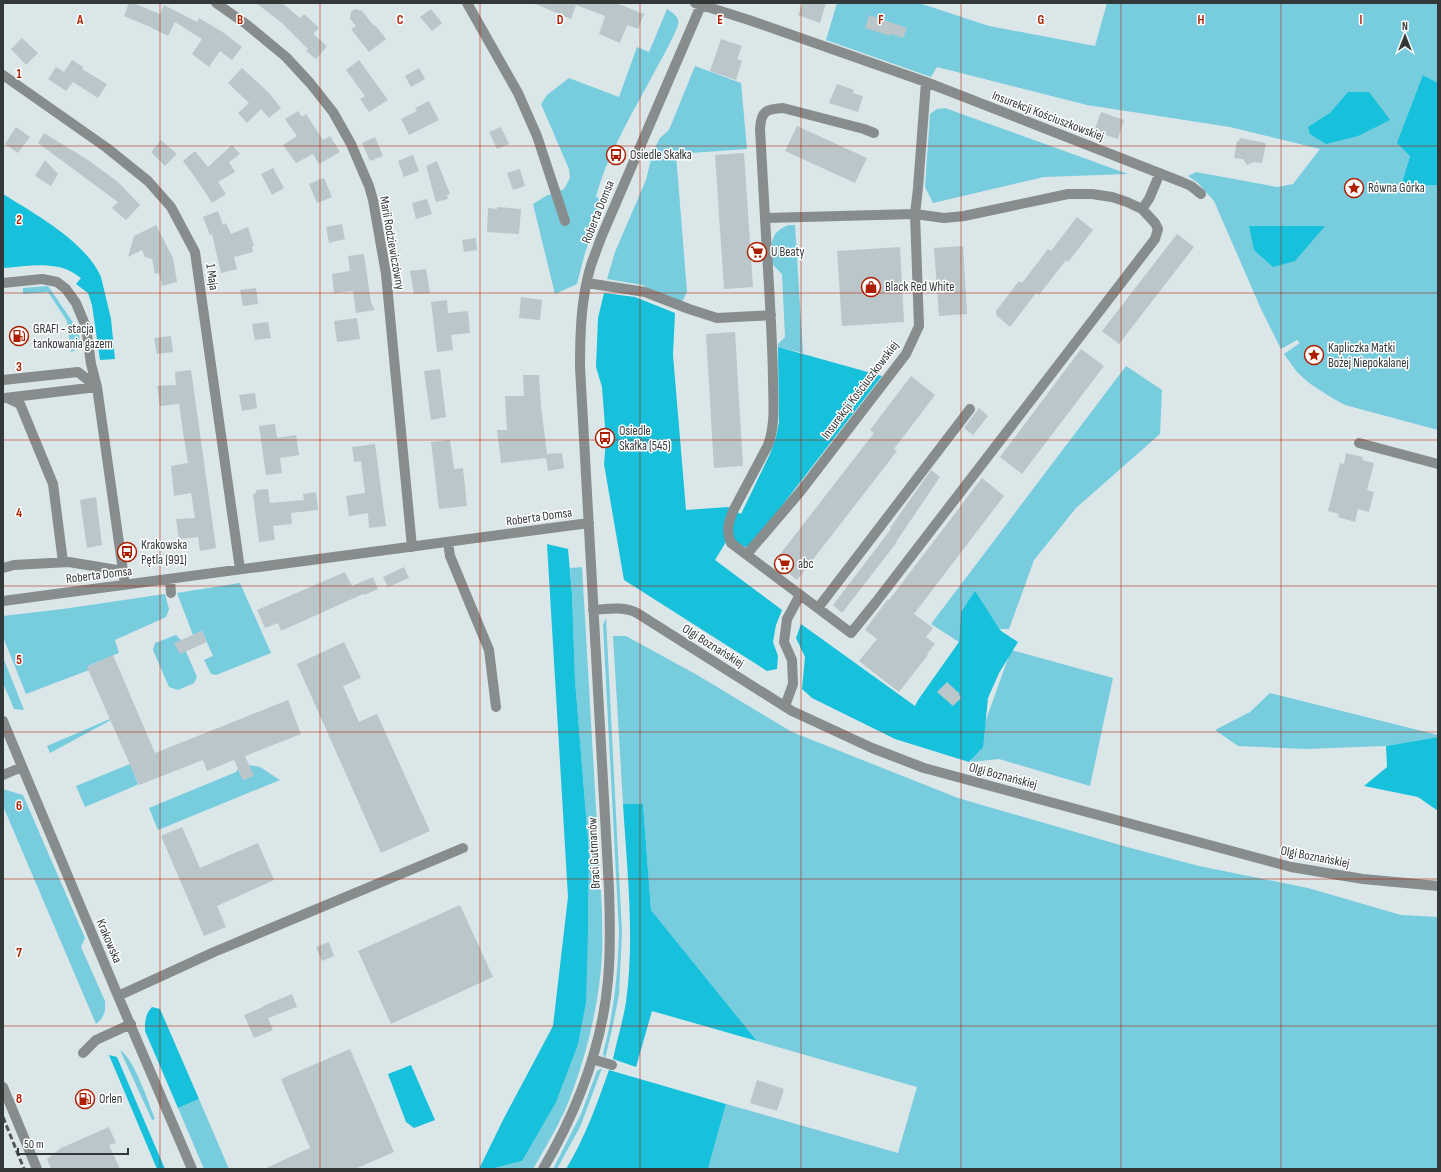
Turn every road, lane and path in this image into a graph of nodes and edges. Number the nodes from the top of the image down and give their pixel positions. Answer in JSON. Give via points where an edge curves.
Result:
{"nodes":[{"id":1,"x":216,"y":3,"type":"edge"},
{"id":2,"x":466,"y":3,"type":"edge"},
{"id":3,"x":699,"y":4,"type":"edge"},
{"id":4,"x":3,"y":75,"type":"edge"},
{"id":5,"x":926,"y":82,"type":"junction"},
{"id":6,"x":874,"y":133,"type":"dead end"},
{"id":7,"x":1160,"y":174,"type":"junction"},
{"id":8,"x":1201,"y":194,"type":"dead end"},
{"id":9,"x":1142,"y":209,"type":"junction"},
{"id":10,"x":915,"y":214,"type":"junction"},
{"id":11,"x":765,"y":218,"type":"junction"},
{"id":12,"x":564,"y":221,"type":"dead end"},
{"id":13,"x":3,"y":283,"type":"edge"},
{"id":14,"x":587,"y":283,"type":"junction"},
{"id":15,"x":771,"y":315,"type":"junction"},
{"id":16,"x":3,"y":380,"type":"edge"},
{"id":17,"x":97,"y":387,"type":"junction"},
{"id":18,"x":4,"y":397,"type":"edge"},
{"id":19,"x":970,"y":409,"type":"dead end"},
{"id":20,"x":1359,"y":443,"type":"dead end"},
{"id":21,"x":1438,"y":464,"type":"edge"},
{"id":22,"x":589,"y":523,"type":"junction"},
{"id":23,"x":448,"y":542,"type":"junction"},
{"id":24,"x":412,"y":547,"type":"junction"},
{"id":25,"x":747,"y":554,"type":"junction"},
{"id":26,"x":63,"y":562,"type":"junction"},
{"id":27,"x":3,"y":568,"type":"edge"},
{"id":28,"x":240,"y":569,"type":"junction"},
{"id":29,"x":123,"y":571,"type":"junction"},
{"id":30,"x":170,"y":579,"type":"junction"},
{"id":31,"x":125,"y":585,"type":"junction"},
{"id":32,"x":171,"y":593,"type":"dead end"},
{"id":33,"x":800,"y":594,"type":"junction"},
{"id":34,"x":3,"y":601,"type":"edge"},
{"id":35,"x":818,"y":608,"type":"junction"},
{"id":36,"x":593,"y":610,"type":"junction"},
{"id":37,"x":785,"y":706,"type":"junction"},
{"id":38,"x":496,"y":707,"type":"dead end"},
{"id":39,"x":3,"y":721,"type":"edge"},
{"id":40,"x":22,"y":767,"type":"junction"},
{"id":41,"x":3,"y":775,"type":"edge"},
{"id":42,"x":463,"y":848,"type":"dead end"},
{"id":43,"x":1438,"y":886,"type":"edge"},
{"id":44,"x":118,"y":996,"type":"junction"},
{"id":45,"x":131,"y":1024,"type":"junction"},
{"id":46,"x":83,"y":1053,"type":"dead end"},
{"id":47,"x":592,"y":1059,"type":"junction"},
{"id":48,"x":612,"y":1065,"type":"dead end"},
{"id":49,"x":3,"y":1087,"type":"edge"},
{"id":50,"x":37,"y":1169,"type":"edge"},
{"id":51,"x":192,"y":1169,"type":"edge"},
{"id":52,"x":543,"y":1169,"type":"edge"}],
"edges":[{"from":1,"to":24,"type":"street","name":"Marii Rodziewiczówny","via":[[286,57],[310,83],[333,112],[351,144],[369,186],[386,274]]},
{"from":2,"to":12,"type":"street","via":[[518,93],[537,136]]},
{"from":3,"to":5,"type":"street","name":"Insurekcji Kościuszkowskiej"},
{"from":3,"to":14,"type":"street","name":"Roberta Domsa","via":[[603,233]]},
{"from":4,"to":28,"type":"street","name":"1 Maja","via":[[107,148],[148,181],[171,207],[195,252]]},
{"from":5,"to":7,"type":"street","name":"Insurekcji Kościuszkowskiej"},
{"from":5,"to":10,"type":"street","name":"Insurekcji Kościuszkowskiej"},
{"from":6,"to":11,"type":"street","via":[[783,108],[764,112],[760,129]]},
{"from":7,"to":8,"type":"street","name":"Insurekcji Kościuszkowskiej","via":[[1191,186]]},
{"from":7,"to":9,"type":"street"},
{"from":9,"to":10,"type":"street","via":[[1112,197],[1068,194],[964,216],[944,218]]},
{"from":9,"to":35,"type":"street","via":[[1158,229],[1154,239],[886,590],[851,633]]},
{"from":10,"to":11,"type":"street"},
{"from":10,"to":25,"type":"street","name":"Insurekcji Kościuszkowskiej","via":[[919,326],[915,336],[906,354]]},
{"from":11,"to":15,"type":"street"},
{"from":13,"to":17,"type":"street","via":[[42,279],[57,282],[66,288],[76,303],[86,327]]},
{"from":14,"to":15,"type":"street","via":[[645,292],[717,318]]},
{"from":14,"to":22,"type":"street","name":"Roberta Domsa","via":[[580,334],[580,367]]},
{"from":15,"to":25,"type":"street","via":[[772,433],[733,511],[727,533],[731,543]]},
{"from":16,"to":17,"type":"street","via":[[78,372]]},
{"from":17,"to":18,"type":"street"},
{"from":17,"to":29,"type":"street"},
{"from":18,"to":26,"type":"street","via":[[20,404],[54,484]]},
{"from":19,"to":35,"type":"street"},
{"from":20,"to":21,"type":"street"},
{"from":22,"to":23,"type":"street","name":"Roberta Domsa"},
{"from":22,"to":36,"type":"street","name":"Braci Gutmanów"},
{"from":23,"to":24,"type":"street","name":"Roberta Domsa"},
{"from":23,"to":38,"type":"street","via":[[450,556],[489,650]]},
{"from":24,"to":28,"type":"street","name":"Roberta Domsa"},
{"from":25,"to":33,"type":"street"},
{"from":26,"to":27,"type":"street"},
{"from":26,"to":29,"type":"street"},
{"from":28,"to":30,"type":"street","name":"Roberta Domsa"},
{"from":29,"to":31,"type":"street"},
{"from":30,"to":31,"type":"street","name":"Roberta Domsa"},
{"from":30,"to":32,"type":"street"},
{"from":31,"to":34,"type":"street","name":"Roberta Domsa"},
{"from":33,"to":35,"type":"street"},
{"from":33,"to":37,"type":"street","via":[[786,619],[784,642],[792,660],[793,684]]},
{"from":36,"to":37,"type":"street","name":"Olgi Boznańskiej","via":[[621,608],[637,613]]},
{"from":36,"to":47,"type":"street","name":"Braci Gutmanów","via":[[610,955],[605,1004]]},
{"from":37,"to":43,"type":"street","name":"Olgi Boznańskiej","via":[[846,737],[924,768],[1290,867],[1363,879]]},
{"from":39,"to":40,"type":"street","name":"Krakowska"},
{"from":40,"to":41,"type":"street"},
{"from":40,"to":44,"type":"street","name":"Krakowska"},
{"from":42,"to":44,"type":"street","via":[[214,952]]},
{"from":44,"to":45,"type":"street","name":"Krakowska"},
{"from":45,"to":46,"type":"street","via":[[96,1040]]},
{"from":45,"to":51,"type":"street","name":"Krakowska"},
{"from":47,"to":48,"type":"street"},
{"from":47,"to":52,"type":"street","name":"Braci Gutmanów","via":[[571,1116]]},
{"from":49,"to":50,"type":"street"}]}
